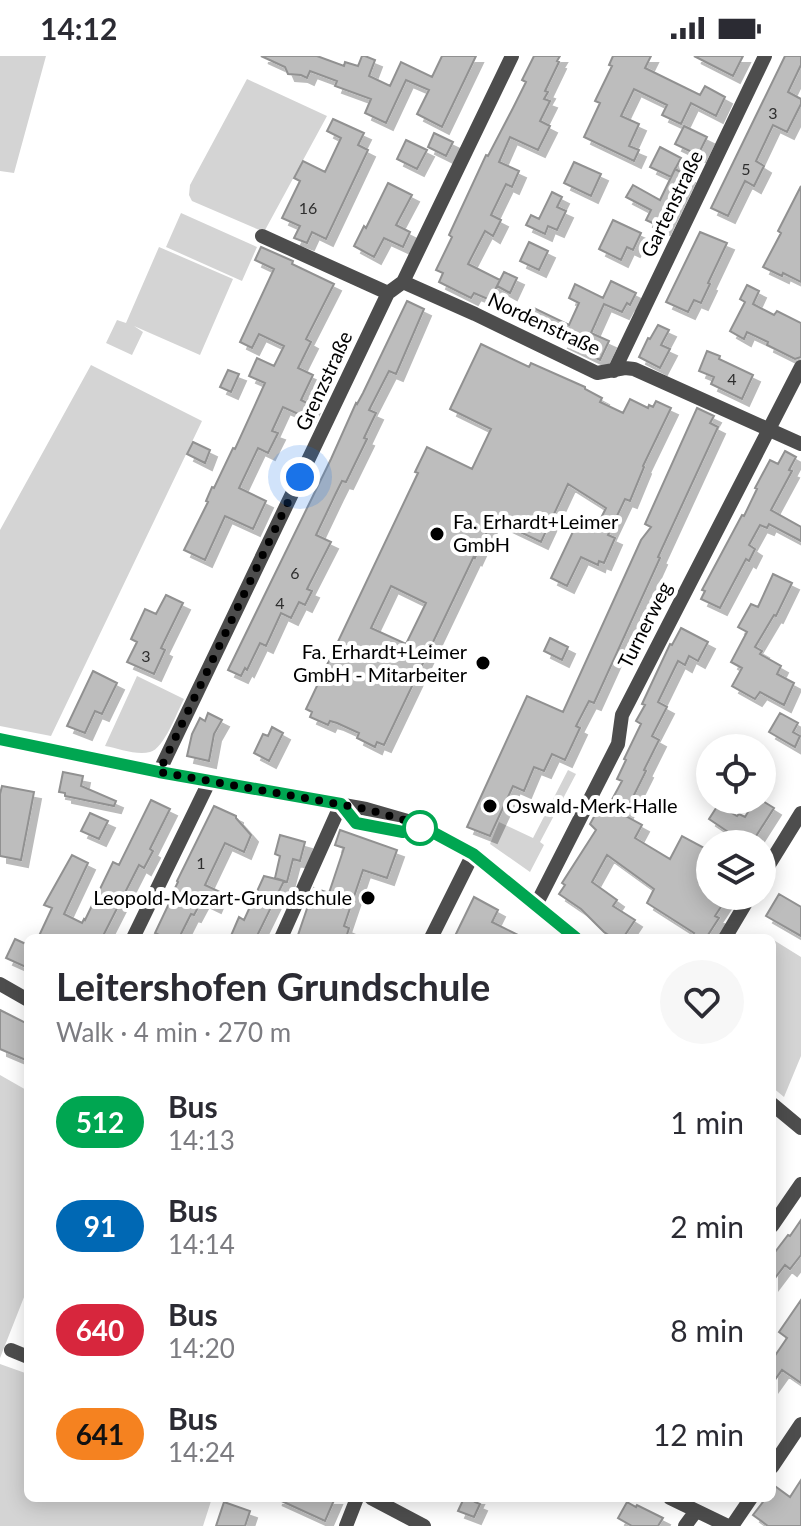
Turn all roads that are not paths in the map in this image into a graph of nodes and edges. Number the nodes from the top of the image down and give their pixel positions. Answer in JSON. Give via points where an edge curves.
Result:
{"nodes":[{"id":1,"x":512,"y":56,"type":"edge"},
{"id":2,"x":765,"y":56,"type":"edge"},
{"id":3,"x":262,"y":236,"type":"dead end"},
{"id":4,"x":403,"y":282,"type":"junction"},
{"id":5,"x":388,"y":293,"type":"junction"},
{"id":6,"x":801,"y":367,"type":"edge"},
{"id":7,"x":614,"y":371,"type":"junction"},
{"id":8,"x":769,"y":429,"type":"junction"},
{"id":9,"x":801,"y":444,"type":"edge"},
{"id":10,"x":0,"y":739,"type":"edge"},
{"id":11,"x":159,"y":772,"type":"junction"},
{"id":12,"x":209,"y":782,"type":"junction"},
{"id":13,"x":341,"y":804,"type":"junction"},
{"id":14,"x":801,"y":813,"type":"edge"},
{"id":15,"x":776,"y":853,"type":"edge"},
{"id":16,"x":473,"y":854,"type":"junction"},
{"id":17,"x":536,"y":905,"type":"junction"},
{"id":18,"x":742,"y":910,"type":"edge"},
{"id":19,"x":135,"y":934,"type":"edge"},
{"id":20,"x":283,"y":934,"type":"edge"},
{"id":21,"x":433,"y":934,"type":"edge"},
{"id":22,"x":571,"y":934,"type":"edge"},
{"id":23,"x":727,"y":934,"type":"edge"},
{"id":24,"x":0,"y":984,"type":"edge"},
{"id":25,"x":24,"y":998,"type":"edge"},
{"id":26,"x":776,"y":1107,"type":"edge"},
{"id":27,"x":801,"y":1128,"type":"edge"},
{"id":28,"x":801,"y":1184,"type":"edge"},
{"id":29,"x":776,"y":1220,"type":"edge"},
{"id":30,"x":11,"y":1350,"type":"dead end"},
{"id":31,"x":24,"y":1355,"type":"edge"},
{"id":32,"x":801,"y":1424,"type":"edge"},
{"id":33,"x":776,"y":1461,"type":"edge"},
{"id":34,"x":355,"y":1502,"type":"edge"},
{"id":35,"x":379,"y":1502,"type":"edge"},
{"id":36,"x":678,"y":1502,"type":"edge"},
{"id":37,"x":748,"y":1502,"type":"edge"},
{"id":38,"x":696,"y":1511,"type":"junction"},
{"id":39,"x":346,"y":1526,"type":"edge"},
{"id":40,"x":424,"y":1526,"type":"edge"},
{"id":41,"x":685,"y":1526,"type":"edge"},
{"id":42,"x":730,"y":1526,"type":"edge"}],
"edges":[{"from":1,"to":4,"type":"street","name":"Grenzstraße"},
{"from":2,"to":7,"type":"street","name":"Gartenstraße"},
{"from":3,"to":5,"type":"street"},
{"from":4,"to":5,"type":"street","name":"Grenzstraße"},
{"from":4,"to":7,"type":"street","name":"Nordenstraße","via":[[597,373]]},
{"from":5,"to":11,"type":"street","name":"Grenzstraße"},
{"from":6,"to":8,"type":"street","name":"Turnerweg"},
{"from":7,"to":8,"type":"street","name":"Nordenstraße","via":[[634,369]]},
{"from":8,"to":9,"type":"street","name":"Nordenstraße"},
{"from":8,"to":17,"type":"street","name":"Turnerweg","via":[[622,715],[618,744]]},
{"from":10,"to":11,"type":"street"},
{"from":11,"to":12,"type":"street"},
{"from":12,"to":13,"type":"street"},
{"from":12,"to":19,"type":"street"},
{"from":13,"to":16,"type":"street","via":[[411,822]]},
{"from":13,"to":20,"type":"street"},
{"from":14,"to":15,"type":"street"},
{"from":16,"to":17,"type":"street"},
{"from":16,"to":21,"type":"street"},
{"from":17,"to":22,"type":"street"},
{"from":18,"to":23,"type":"street"},
{"from":24,"to":25,"type":"street"},
{"from":26,"to":27,"type":"street"},
{"from":28,"to":29,"type":"street"},
{"from":30,"to":31,"type":"street"},
{"from":32,"to":33,"type":"street"},
{"from":34,"to":39,"type":"street"},
{"from":35,"to":40,"type":"street"},
{"from":36,"to":38,"type":"street"},
{"from":37,"to":42,"type":"street"},
{"from":38,"to":41,"type":"street"},
{"from":38,"to":42,"type":"street"}]}
